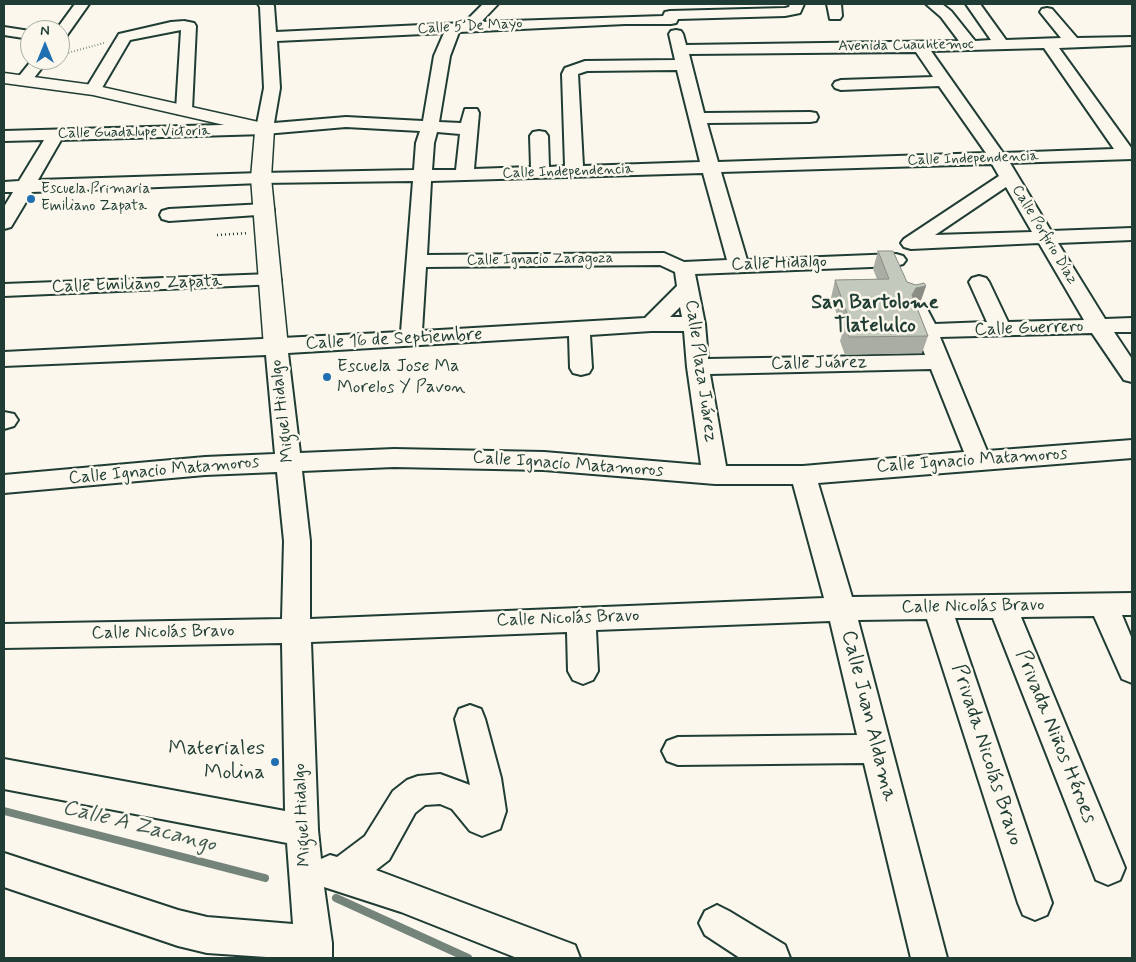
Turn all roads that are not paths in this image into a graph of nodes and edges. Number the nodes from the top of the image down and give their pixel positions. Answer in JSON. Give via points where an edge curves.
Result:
{"nodes":[{"id":1,"x":82,"y":4,"type":"edge"},
{"id":2,"x":265,"y":4,"type":"edge"},
{"id":3,"x":491,"y":4,"type":"edge"},
{"id":4,"x":933,"y":4,"type":"edge"},
{"id":5,"x":973,"y":4,"type":"edge"},
{"id":6,"x":794,"y":8,"type":"edge"},
{"id":7,"x":751,"y":9,"type":"edge"},
{"id":8,"x":1047,"y":12,"type":"dead end"},
{"id":9,"x":669,"y":13,"type":"edge"},
{"id":10,"x":70,"y":21,"type":"edge"},
{"id":11,"x":461,"y":27,"type":"junction"},
{"id":12,"x":4,"y":31,"type":"edge"},
{"id":13,"x":20,"y":33,"type":"edge"},
{"id":14,"x":269,"y":37,"type":"junction"},
{"id":15,"x":743,"y":38,"type":"junction"},
{"id":16,"x":1132,"y":41,"type":"edge"},
{"id":17,"x":1047,"y":42,"type":"junction"},
{"id":18,"x":1072,"y":42,"type":"junction"},
{"id":19,"x":1001,"y":44,"type":"junction"},
{"id":20,"x":970,"y":45,"type":"junction"},
{"id":21,"x":920,"y":47,"type":"junction"},
{"id":22,"x":682,"y":57,"type":"junction"},
{"id":23,"x":32,"y":70,"type":"edge"},
{"id":24,"x":4,"y":78,"type":"edge"},
{"id":25,"x":24,"y":80,"type":"junction"},
{"id":26,"x":944,"y":82,"type":"junction"},
{"id":27,"x":841,"y":85,"type":"dead end"},
{"id":28,"x":93,"y":90,"type":"junction"},
{"id":29,"x":184,"y":110,"type":"junction"},
{"id":30,"x":810,"y":117,"type":"dead end"},
{"id":31,"x":698,"y":118,"type":"junction"},
{"id":32,"x":430,"y":127,"type":"junction"},
{"id":33,"x":265,"y":130,"type":"junction"},
{"id":34,"x":56,"y":134,"type":"junction"},
{"id":35,"x":4,"y":136,"type":"edge"},
{"id":36,"x":539,"y":136,"type":"dead end"},
{"id":37,"x":1130,"y":155,"type":"edge"},
{"id":38,"x":997,"y":157,"type":"junction"},
{"id":39,"x":710,"y":167,"type":"junction"},
{"id":40,"x":574,"y":171,"type":"junction"},
{"id":41,"x":540,"y":173,"type":"junction"},
{"id":42,"x":464,"y":175,"type":"junction"},
{"id":43,"x":422,"y":176,"type":"junction"},
{"id":44,"x":1009,"y":177,"type":"junction"},
{"id":45,"x":261,"y":178,"type":"junction"},
{"id":46,"x":24,"y":186,"type":"junction"},
{"id":47,"x":4,"y":187,"type":"edge"},
{"id":48,"x":264,"y":210,"type":"junction"},
{"id":49,"x":169,"y":215,"type":"dead end"},
{"id":50,"x":4,"y":223,"type":"edge"},
{"id":51,"x":1132,"y":234,"type":"edge"},
{"id":52,"x":1046,"y":238,"type":"junction"},
{"id":53,"x":913,"y":242,"type":"junction"},
{"id":54,"x":664,"y":259,"type":"joint"},
{"id":55,"x":416,"y":261,"type":"junction"},
{"id":56,"x":740,"y":266,"type":"junction"},
{"id":57,"x":686,"y":277,"type":"junction"},
{"id":58,"x":271,"y":280,"type":"junction"},
{"id":59,"x":979,"y":282,"type":"dead end"},
{"id":60,"x":4,"y":290,"type":"edge"},
{"id":61,"x":651,"y":324,"type":"junction"},
{"id":62,"x":694,"y":324,"type":"junction"},
{"id":63,"x":1132,"y":325,"type":"edge"},
{"id":64,"x":1099,"y":326,"type":"junction"},
{"id":65,"x":579,"y":329,"type":"junction"},
{"id":66,"x":1001,"y":330,"type":"junction"},
{"id":67,"x":411,"y":339,"type":"junction"},
{"id":68,"x":276,"y":347,"type":"junction"},
{"id":69,"x":4,"y":360,"type":"edge"},
{"id":70,"x":940,"y":362,"type":"junction"},
{"id":71,"x":698,"y":366,"type":"junction"},
{"id":72,"x":581,"y":368,"type":"dead end"},
{"id":73,"x":1132,"y":375,"type":"edge"},
{"id":74,"x":1132,"y":449,"type":"edge"},
{"id":75,"x":979,"y":460,"type":"junction"},
{"id":76,"x":289,"y":462,"type":"junction"},
{"id":77,"x":715,"y":475,"type":"junction"},
{"id":78,"x":803,"y":475,"type":"junction"},
{"id":79,"x":4,"y":484,"type":"edge"},
{"id":80,"x":1132,"y":604,"type":"edge"},
{"id":81,"x":1103,"y":605,"type":"junction"},
{"id":82,"x":1002,"y":606,"type":"junction"},
{"id":83,"x":937,"y":608,"type":"junction"},
{"id":84,"x":841,"y":609,"type":"junction"},
{"id":85,"x":581,"y":619,"type":"junction"},
{"id":86,"x":296,"y":631,"type":"junction"},
{"id":87,"x":4,"y":636,"type":"edge"},
{"id":88,"x":1132,"y":670,"type":"edge"},
{"id":89,"x":583,"y":671,"type":"dead end"},
{"id":90,"x":470,"y":719,"type":"dead end"},
{"id":91,"x":877,"y":749,"type":"junction"},
{"id":92,"x":678,"y":751,"type":"dead end"},
{"id":93,"x":4,"y":774,"type":"edge"},
{"id":94,"x":302,"y":830,"type":"junction"},
{"id":95,"x":306,"y":866,"type":"junction"},
{"id":96,"x":1108,"y":868,"type":"dead end"},
{"id":97,"x":4,"y":870,"type":"edge"},
{"id":98,"x":340,"y":874,"type":"junction"},
{"id":99,"x":1035,"y":903,"type":"dead end"},
{"id":100,"x":717,"y":923,"type":"dead end"},
{"id":101,"x":314,"y":951,"type":"edge"},
{"id":102,"x":562,"y":958,"type":"edge"},
{"id":103,"x":772,"y":958,"type":"edge"},
{"id":104,"x":929,"y":958,"type":"edge"}],
"edges":[{"from":1,"to":10,"type":"street"},
{"from":2,"to":14,"type":"street"},
{"from":3,"to":11,"type":"street"},
{"from":4,"to":20,"type":"street","via":[[946,14]]},
{"from":5,"to":19,"type":"street"},
{"from":6,"to":7,"type":"street","name":"Calle 5 De Mayo"},
{"from":7,"to":9,"type":"street","name":"Calle 5 De Mayo"},
{"from":7,"to":15,"type":"street"},
{"from":8,"to":18,"type":"street"},
{"from":9,"to":11,"type":"street","name":"Calle 5 De Mayo","via":[[625,20]]},
{"from":9,"to":22,"type":"street"},
{"from":11,"to":14,"type":"street","name":"Calle 5 De Mayo"},
{"from":11,"to":32,"type":"street","via":[[442,56]]},
{"from":12,"to":13,"type":"street"},
{"from":14,"to":33,"type":"street","via":[[272,88]]},
{"from":15,"to":21,"type":"street","name":"Avenida Cuauhtemoc"},
{"from":15,"to":22,"type":"street","name":"Avenida Cuauhtemoc"},
{"from":16,"to":18,"type":"street","name":"Avenida Cuauhtemoc"},
{"from":17,"to":18,"type":"street","name":"Avenida Cuauhtemoc"},
{"from":17,"to":19,"type":"street","name":"Avenida Cuauhtemoc"},
{"from":17,"to":37,"type":"street"},
{"from":19,"to":20,"type":"street","name":"Avenida Cuauhtemoc"},
{"from":20,"to":21,"type":"street","name":"Avenida Cuauhtemoc"},
{"from":21,"to":26,"type":"street","name":"Calle Porfirio Díaz"},
{"from":22,"to":31,"type":"street"},
{"from":22,"to":40,"type":"street","name":"Avenida Cuauhtemoc","via":[[574,69],[570,74]]},
{"from":23,"to":25,"type":"street"},
{"from":24,"to":25,"type":"main road"},
{"from":25,"to":28,"type":"main road"},
{"from":26,"to":27,"type":"street"},
{"from":26,"to":38,"type":"street","name":"Calle Porfirio Díaz"},
{"from":28,"to":29,"type":"main road"},
{"from":28,"to":29,"type":"street","via":[[124,37],[171,26],[188,26]]},
{"from":29,"to":33,"type":"main road"},
{"from":30,"to":31,"type":"street"},
{"from":31,"to":39,"type":"street"},
{"from":32,"to":33,"type":"street","name":"Calle Guadalupe Victoria","via":[[321,122]]},
{"from":32,"to":42,"type":"street","name":"Calle Guadalupe Victoria","via":[[470,121]]},
{"from":32,"to":43,"type":"street"},
{"from":33,"to":34,"type":"street","name":"Calle Guadalupe Victoria"},
{"from":33,"to":45,"type":"main road","name":"Miguel Hidalgo"},
{"from":34,"to":35,"type":"street","name":"Calle Guadalupe Victoria"},
{"from":34,"to":46,"type":"street"},
{"from":36,"to":41,"type":"street"},
{"from":37,"to":38,"type":"street","name":"Calle Independencia"},
{"from":38,"to":39,"type":"street","name":"Calle Independencia"},
{"from":38,"to":44,"type":"street","name":"Calle Porfirio Díaz"},
{"from":39,"to":40,"type":"street","name":"Calle Independencia"},
{"from":39,"to":56,"type":"street"},
{"from":40,"to":41,"type":"street","name":"Calle Independencia"},
{"from":41,"to":42,"type":"street","name":"Calle Independencia"},
{"from":42,"to":43,"type":"street","name":"Calle Independencia"},
{"from":43,"to":45,"type":"street","name":"Calle Independencia"},
{"from":43,"to":55,"type":"street"},
{"from":44,"to":52,"type":"street","name":"Calle Porfirio Díaz"},
{"from":44,"to":53,"type":"street"},
{"from":45,"to":46,"type":"street","name":"Calle Independencia"},
{"from":45,"to":48,"type":"main road","name":"Miguel Hidalgo"},
{"from":46,"to":47,"type":"street","name":"Calle Independencia"},
{"from":46,"to":50,"type":"street"},
{"from":48,"to":49,"type":"street"},
{"from":48,"to":58,"type":"main road","name":"Miguel Hidalgo"},
{"from":51,"to":52,"type":"street"},
{"from":52,"to":53,"type":"street"},
{"from":52,"to":64,"type":"street","name":"Calle Porfirio Díaz"},
{"from":53,"to":56,"type":"street","name":"Calle Hidalgo","via":[[899,269]]},
{"from":54,"to":55,"type":"street","name":"Calle Ignacio Zaragoza"},
{"from":54,"to":57,"type":"street","name":"Calle Hidalgo"},
{"from":55,"to":67,"type":"street"},
{"from":56,"to":57,"type":"street","name":"Calle Hidalgo"},
{"from":57,"to":61,"type":"street"},
{"from":57,"to":62,"type":"street","name":"Calle Plaza Juárez"},
{"from":58,"to":60,"type":"street","name":"Calle Emiliano Zapata"},
{"from":58,"to":68,"type":"main road","name":"Miguel Hidalgo"},
{"from":59,"to":66,"type":"street"},
{"from":61,"to":62,"type":"street","name":"Calle 16 de Septiembre"},
{"from":61,"to":65,"type":"street","name":"Calle 16 de Septiembre"},
{"from":62,"to":71,"type":"street","name":"Calle Plaza Juárez"},
{"from":63,"to":64,"type":"street","name":"Calle Guerrero"},
{"from":64,"to":66,"type":"street","name":"Calle Guerrero"},
{"from":64,"to":73,"type":"street","name":"Calle Porfirio Díaz"},
{"from":65,"to":67,"type":"street","name":"Calle 16 de Septiembre"},
{"from":65,"to":72,"type":"street"},
{"from":66,"to":70,"type":"street","name":"Calle Guerrero","via":[[922,321]]},
{"from":67,"to":68,"type":"street","name":"Calle 16 de Septiembre"},
{"from":68,"to":69,"type":"street","name":"Calle 16 de Septiembre"},
{"from":68,"to":76,"type":"street","name":"Miguel Hidalgo"},
{"from":70,"to":71,"type":"street","name":"Calle Juárez"},
{"from":70,"to":75,"type":"street"},
{"from":71,"to":77,"type":"street","name":"Calle Plaza Juárez"},
{"from":74,"to":75,"type":"street","name":"Calle Ignacio Matamoros"},
{"from":75,"to":78,"type":"street","name":"Calle Ignacio Matamoros"},
{"from":76,"to":77,"type":"street","name":"Calle Ignacio Matamoros","via":[[495,459]]},
{"from":76,"to":79,"type":"street","name":"Calle Ignacio Matamoros"},
{"from":76,"to":86,"type":"street","name":"Miguel Hidalgo","via":[[297,541]]},
{"from":77,"to":78,"type":"street","name":"Calle Ignacio Matamoros"},
{"from":78,"to":84,"type":"street","name":"Calle Juan Aldama"},
{"from":80,"to":81,"type":"street","name":"Calle Nicolás Bravo"},
{"from":81,"to":82,"type":"street","name":"Calle Nicolás Bravo"},
{"from":81,"to":88,"type":"street"},
{"from":82,"to":83,"type":"street","name":"Calle Nicolás Bravo"},
{"from":82,"to":96,"type":"street","name":"Privada Niños Héroes"},
{"from":83,"to":84,"type":"street","name":"Calle Nicolás Bravo"},
{"from":83,"to":99,"type":"street","name":"Privada Nicolás Bravo"},
{"from":84,"to":85,"type":"street","name":"Calle Nicolás Bravo"},
{"from":84,"to":91,"type":"street","name":"Calle Juan Aldama"},
{"from":85,"to":86,"type":"street","name":"Calle Nicolás Bravo"},
{"from":85,"to":89,"type":"street"},
{"from":86,"to":87,"type":"street","name":"Calle Nicolás Bravo"},
{"from":86,"to":94,"type":"street","name":"Miguel Hidalgo"},
{"from":90,"to":98,"type":"street","via":[[485,778],[490,811],[488,818],[482,820],[463,798],[454,793],[440,789],[418,791],[404,802],[377,848]]},
{"from":91,"to":92,"type":"street"},
{"from":91,"to":104,"type":"street","name":"Calle Juan Aldama"},
{"from":93,"to":94,"type":"street"},
{"from":94,"to":95,"type":"street","name":"Miguel Hidalgo"},
{"from":95,"to":98,"type":"street"},
{"from":95,"to":101,"type":"street","name":"Miguel Hidalgo"},
{"from":97,"to":101,"type":"street","via":[[178,928]]},
{"from":98,"to":102,"type":"street"},
{"from":100,"to":103,"type":"street"}]}
